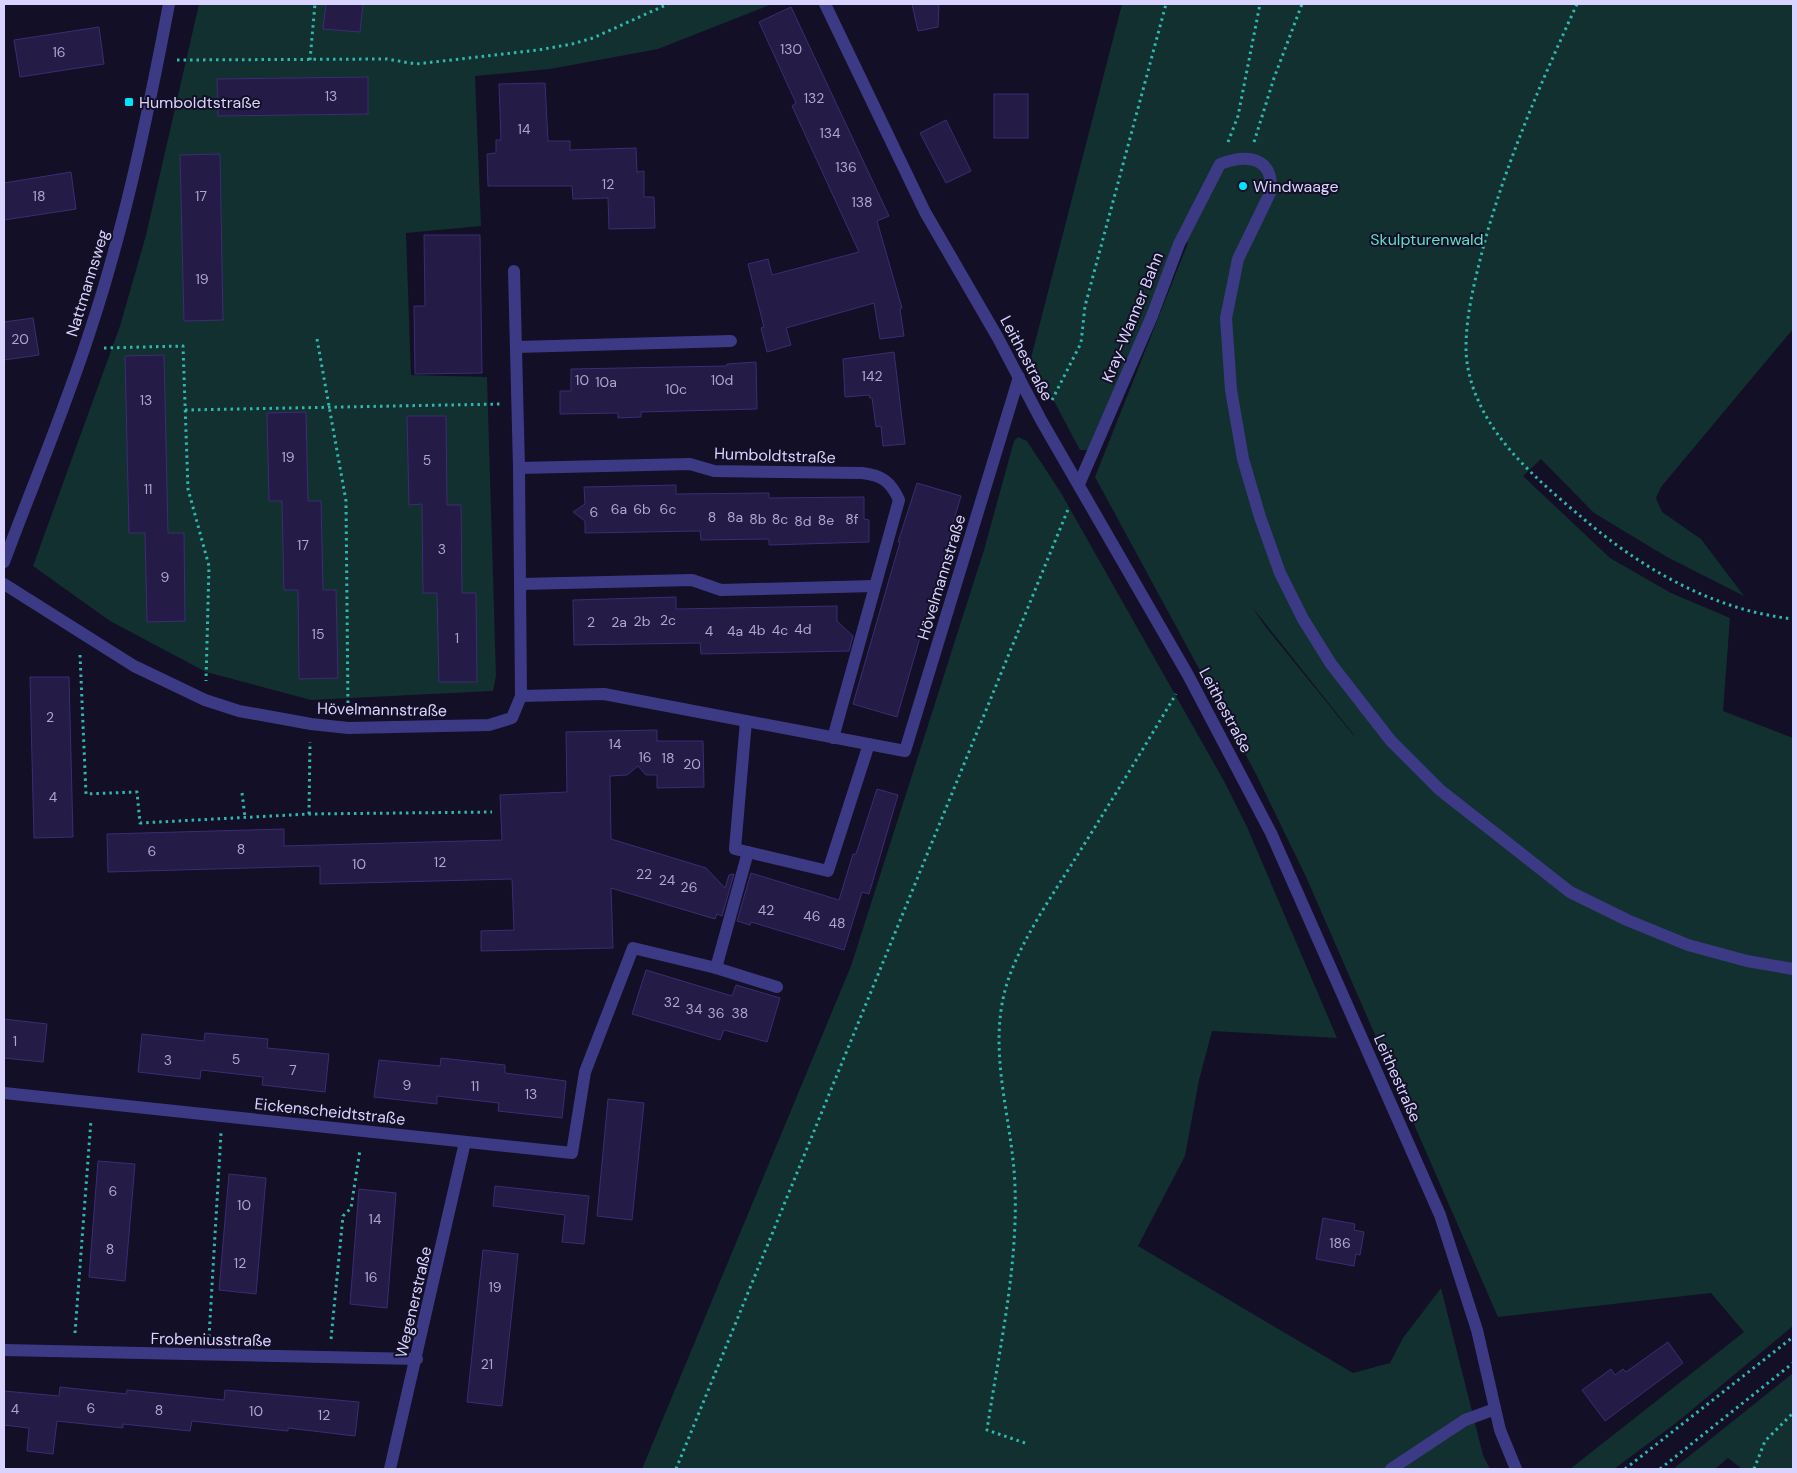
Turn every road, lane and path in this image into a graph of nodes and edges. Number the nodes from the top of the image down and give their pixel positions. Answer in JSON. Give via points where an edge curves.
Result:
{"nodes":[{"id":1,"x":169,"y":4,"type":"edge"},
{"id":2,"x":315,"y":4,"type":"edge"},
{"id":3,"x":668,"y":4,"type":"edge"},
{"id":4,"x":825,"y":4,"type":"edge"},
{"id":5,"x":1166,"y":4,"type":"edge"},
{"id":6,"x":1260,"y":4,"type":"edge"},
{"id":7,"x":1302,"y":4,"type":"edge"},
{"id":8,"x":1577,"y":4,"type":"edge"},
{"id":9,"x":158,"y":60,"type":"junction"},
{"id":10,"x":310,"y":60,"type":"junction"},
{"id":11,"x":1249,"y":158,"type":"junction"},
{"id":12,"x":1220,"y":164,"type":"junction"},
{"id":13,"x":514,"y":271,"type":"dead end"},
{"id":14,"x":317,"y":340,"type":"dead end"},
{"id":15,"x":731,"y":341,"type":"dead end"},
{"id":16,"x":517,"y":347,"type":"junction"},
{"id":17,"x":84,"y":348,"type":"junction"},
{"id":18,"x":1019,"y":377,"type":"junction"},
{"id":19,"x":518,"y":403,"type":"junction"},
{"id":20,"x":330,"y":408,"type":"junction"},
{"id":21,"x":185,"y":410,"type":"junction"},
{"id":22,"x":1041,"y":420,"type":"junction"},
{"id":23,"x":520,"y":468,"type":"junction"},
{"id":24,"x":1079,"y":484,"type":"junction"},
{"id":25,"x":4,"y":562,"type":"edge"},
{"id":26,"x":4,"y":584,"type":"edge"},
{"id":27,"x":521,"y":584,"type":"junction"},
{"id":28,"x":874,"y":586,"type":"junction"},
{"id":29,"x":1793,"y":619,"type":"edge"},
{"id":30,"x":79,"y":632,"type":"junction"},
{"id":31,"x":1188,"y":675,"type":"junction"},
{"id":32,"x":521,"y":696,"type":"junction"},
{"id":33,"x":206,"y":700,"type":"junction"},
{"id":34,"x":746,"y":721,"type":"junction"},
{"id":35,"x":311,"y":724,"type":"junction"},
{"id":36,"x":348,"y":728,"type":"junction"},
{"id":37,"x":833,"y":738,"type":"junction"},
{"id":38,"x":869,"y":744,"type":"junction"},
{"id":39,"x":242,"y":793,"type":"dead end"},
{"id":40,"x":492,"y":812,"type":"dead end"},
{"id":41,"x":309,"y":814,"type":"junction"},
{"id":42,"x":245,"y":817,"type":"junction"},
{"id":43,"x":748,"y":852,"type":"junction"},
{"id":44,"x":716,"y":968,"type":"junction"},
{"id":45,"x":1793,"y":969,"type":"edge"},
{"id":46,"x":777,"y":987,"type":"dead end"},
{"id":47,"x":4,"y":1092,"type":"edge"},
{"id":48,"x":92,"y":1102,"type":"junction"},
{"id":49,"x":222,"y":1115,"type":"junction"},
{"id":50,"x":363,"y":1131,"type":"junction"},
{"id":51,"x":465,"y":1142,"type":"junction"},
{"id":52,"x":1793,"y":1337,"type":"edge"},
{"id":53,"x":4,"y":1350,"type":"edge"},
{"id":54,"x":74,"y":1352,"type":"junction"},
{"id":55,"x":208,"y":1355,"type":"junction"},
{"id":56,"x":329,"y":1357,"type":"junction"},
{"id":57,"x":417,"y":1358,"type":"junction"},
{"id":58,"x":1793,"y":1363,"type":"edge"},
{"id":59,"x":1495,"y":1409,"type":"junction"},
{"id":60,"x":1793,"y":1413,"type":"edge"},
{"id":61,"x":1025,"y":1443,"type":"dead end"},
{"id":62,"x":390,"y":1469,"type":"edge"},
{"id":63,"x":676,"y":1469,"type":"edge"},
{"id":64,"x":1391,"y":1469,"type":"edge"},
{"id":65,"x":1516,"y":1469,"type":"edge"},
{"id":66,"x":1625,"y":1469,"type":"edge"},
{"id":67,"x":1660,"y":1469,"type":"edge"},
{"id":68,"x":1754,"y":1469,"type":"edge"}],
"edges":[{"from":1,"to":9,"type":"street","name":"Nattmannsweg"},
{"from":2,"to":10,"type":"path"},
{"from":3,"to":10,"type":"path","via":[[593,38],[538,50],[416,64],[387,59]]},
{"from":4,"to":18,"type":"street","name":"Leithestraße","via":[[925,212]]},
{"from":5,"to":22,"type":"path","via":[[1085,306],[1082,344]]},
{"from":6,"to":12,"type":"path","via":[[1238,116]]},
{"from":7,"to":11,"type":"path"},
{"from":8,"to":29,"type":"path","via":[[1540,84],[1506,174],[1472,292],[1466,349],[1478,400],[1510,449],[1558,498],[1607,538],[1701,596],[1734,607]]},
{"from":9,"to":10,"type":"path"},
{"from":9,"to":17,"type":"street","name":"Nattmannsweg","via":[[123,223]]},
{"from":11,"to":12,"type":"street"},
{"from":11,"to":45,"type":"street","via":[[1268,170],[1272,181],[1271,192],[1238,259],[1226,318],[1231,390],[1243,459],[1280,573],[1331,664],[1391,741],[1440,790],[1570,892],[1688,945]]},
{"from":12,"to":24,"type":"street","name":"Kray-Wanner Bahn","via":[[1179,244],[1152,316]]},
{"from":13,"to":16,"type":"street"},
{"from":14,"to":20,"type":"path"},
{"from":15,"to":16,"type":"street"},
{"from":16,"to":19,"type":"street"},
{"from":17,"to":21,"type":"path","via":[[183,346]]},
{"from":17,"to":25,"type":"street","name":"Nattmannsweg"},
{"from":18,"to":22,"type":"street","name":"Leithestraße"},
{"from":18,"to":38,"type":"street","name":"Hövelmannstraße","via":[[905,751]]},
{"from":19,"to":20,"type":"path"},
{"from":19,"to":23,"type":"street"},
{"from":20,"to":21,"type":"path"},
{"from":20,"to":36,"type":"path","via":[[346,501]]},
{"from":21,"to":33,"type":"path","via":[[188,489],[210,566]]},
{"from":22,"to":24,"type":"street","name":"Leithestraße"},
{"from":23,"to":27,"type":"street"},
{"from":23,"to":28,"type":"street","name":"Humboldtstraße","via":[[690,464],[714,471],[875,474],[887,481],[899,500]]},
{"from":24,"to":31,"type":"street","name":"Leithestraße"},
{"from":24,"to":63,"type":"path"},
{"from":26,"to":30,"type":"street","name":"Hövelmannstraße"},
{"from":27,"to":28,"type":"street","via":[[692,580],[721,590]]},
{"from":27,"to":32,"type":"street"},
{"from":28,"to":37,"type":"street","name":"Humboldtstraße"},
{"from":30,"to":33,"type":"street","name":"Hövelmannstraße","via":[[134,666]]},
{"from":30,"to":42,"type":"path","via":[[86,794],[137,792],[140,823]]},
{"from":31,"to":59,"type":"street","name":"Leithestraße","via":[[1271,833],[1440,1215],[1477,1330]]},
{"from":31,"to":61,"type":"path","via":[[1036,921],[1003,997],[998,1056],[1016,1187],[1013,1255],[987,1430]]},
{"from":32,"to":34,"type":"street","name":"Hövelmannstraße","via":[[604,694]]},
{"from":32,"to":36,"type":"street","name":"Hövelmannstraße","via":[[512,718],[489,725]]},
{"from":33,"to":35,"type":"street","name":"Hövelmannstraße","via":[[238,711]]},
{"from":34,"to":37,"type":"street","name":"Hövelmannstraße"},
{"from":34,"to":43,"type":"street","via":[[735,849]]},
{"from":35,"to":36,"type":"street","name":"Hövelmannstraße"},
{"from":35,"to":41,"type":"path"},
{"from":37,"to":38,"type":"street","name":"Hövelmannstraße"},
{"from":38,"to":43,"type":"street","via":[[828,871]]},
{"from":39,"to":42,"type":"path"},
{"from":40,"to":41,"type":"path"},
{"from":41,"to":42,"type":"path"},
{"from":43,"to":44,"type":"street"},
{"from":44,"to":46,"type":"street"},
{"from":44,"to":51,"type":"street","name":"Eickenscheidtstraße","via":[[633,948],[585,1072],[572,1153]]},
{"from":47,"to":48,"type":"street","name":"Eickenscheidtstraße"},
{"from":48,"to":49,"type":"street","name":"Eickenscheidtstraße"},
{"from":48,"to":54,"type":"path"},
{"from":49,"to":50,"type":"street","name":"Eickenscheidtstraße"},
{"from":49,"to":55,"type":"path"},
{"from":50,"to":51,"type":"street","name":"Eickenscheidtstraße"},
{"from":50,"to":56,"type":"path","via":[[351,1208],[343,1216]]},
{"from":51,"to":57,"type":"street","name":"Wegenerstraße"},
{"from":52,"to":66,"type":"path"},
{"from":53,"to":54,"type":"street","name":"Frobeniusstraße"},
{"from":54,"to":55,"type":"street","name":"Frobeniusstraße"},
{"from":55,"to":56,"type":"street","name":"Frobeniusstraße"},
{"from":56,"to":57,"type":"street","name":"Frobeniusstraße"},
{"from":57,"to":62,"type":"street","name":"Wegenerstraße"},
{"from":58,"to":67,"type":"path"},
{"from":59,"to":64,"type":"street","via":[[1465,1420]]},
{"from":59,"to":65,"type":"street","name":"Leithestraße"},
{"from":60,"to":68,"type":"path","via":[[1765,1441]]}]}
